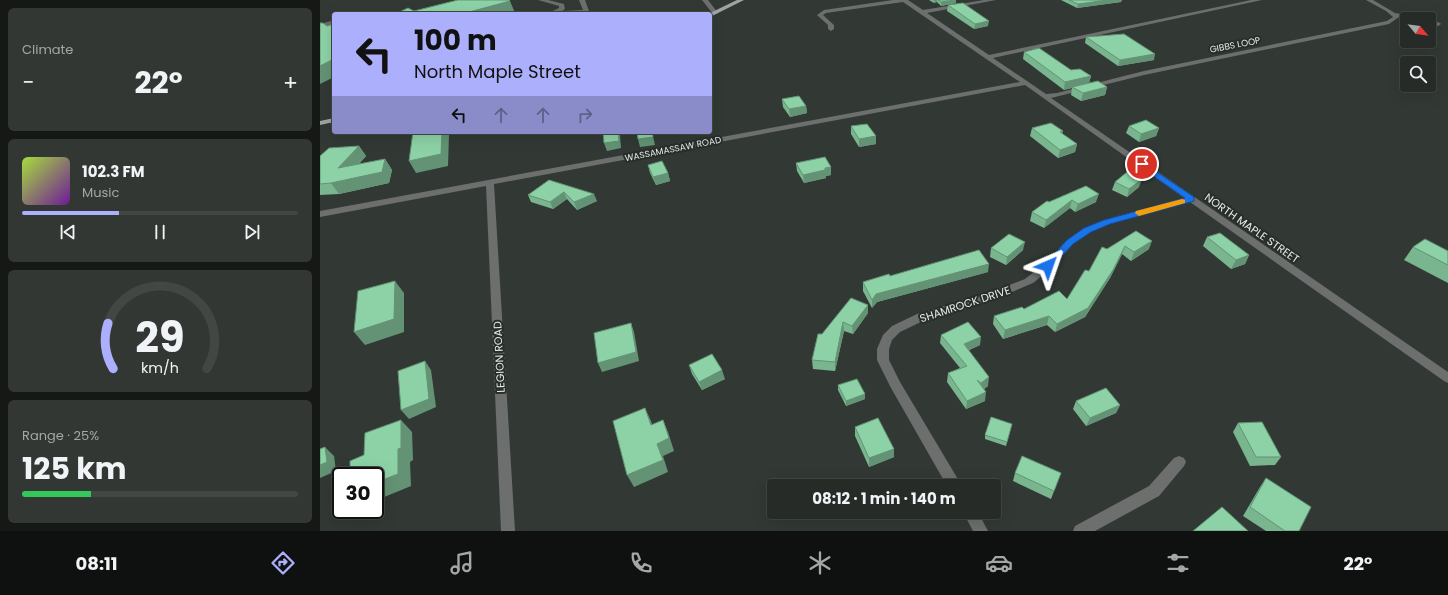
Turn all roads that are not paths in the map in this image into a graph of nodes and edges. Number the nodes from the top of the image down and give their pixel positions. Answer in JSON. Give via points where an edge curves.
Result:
{"nodes":[{"id":1,"x":541,"y":0,"type":"edge"},
{"id":2,"x":582,"y":0,"type":"edge"},
{"id":3,"x":705,"y":0,"type":"edge"},
{"id":4,"x":741,"y":0,"type":"edge"},
{"id":5,"x":904,"y":0,"type":"edge"},
{"id":6,"x":993,"y":0,"type":"edge"},
{"id":7,"x":1259,"y":0,"type":"edge"},
{"id":8,"x":1369,"y":0,"type":"edge"},
{"id":9,"x":553,"y":12,"type":"edge"},
{"id":10,"x":586,"y":12,"type":"edge"},
{"id":11,"x":712,"y":12,"type":"edge"},
{"id":12,"x":922,"y":12,"type":"junction"},
{"id":13,"x":713,"y":14,"type":"edge"},
{"id":14,"x":1396,"y":16,"type":"junction"},
{"id":15,"x":1400,"y":16,"type":"edge"},
{"id":16,"x":331,"y":23,"type":"edge"},
{"id":17,"x":320,"y":26,"type":"edge"},
{"id":18,"x":831,"y":29,"type":"dead end"},
{"id":19,"x":988,"y":57,"type":"junction"},
{"id":20,"x":1026,"y":83,"type":"junction"},
{"id":21,"x":1044,"y":96,"type":"junction"},
{"id":22,"x":332,"y":120,"type":"edge"},
{"id":23,"x":320,"y":123,"type":"edge"},
{"id":24,"x":490,"y":183,"type":"junction"},
{"id":25,"x":1191,"y":199,"type":"junction"},
{"id":26,"x":320,"y":214,"type":"edge"},
{"id":27,"x":1448,"y":378,"type":"edge"},
{"id":28,"x":1179,"y":462,"type":"dead end"},
{"id":29,"x":951,"y":479,"type":"edge"},
{"id":30,"x":974,"y":519,"type":"edge"},
{"id":31,"x":508,"y":531,"type":"edge"},
{"id":32,"x":981,"y":531,"type":"edge"},
{"id":33,"x":1080,"y":531,"type":"edge"}],
"edges":[{"from":1,"to":9,"type":"street","via":[[562,5],[562,8]]},
{"from":2,"to":10,"type":"street"},
{"from":3,"to":11,"type":"street"},
{"from":4,"to":13,"type":"main road"},
{"from":5,"to":12,"type":"street","name":"NORTH MAPLE STREET"},
{"from":5,"to":18,"type":"street","via":[[824,12],[820,15]]},
{"from":6,"to":12,"type":"street"},
{"from":7,"to":19,"type":"street"},
{"from":8,"to":14,"type":"street"},
{"from":12,"to":19,"type":"street","name":"NORTH MAPLE STREET"},
{"from":14,"to":15,"type":"street"},
{"from":14,"to":21,"type":"street","name":"GIBBS LOOP","via":[[1389,22]]},
{"from":16,"to":17,"type":"street"},
{"from":19,"to":20,"type":"street","name":"NORTH MAPLE STREET"},
{"from":20,"to":21,"type":"street","name":"NORTH MAPLE STREET"},
{"from":20,"to":24,"type":"street","name":"WASSAMASSAW ROAD"},
{"from":21,"to":25,"type":"street","name":"NORTH MAPLE STREET"},
{"from":22,"to":23,"type":"main road"},
{"from":24,"to":26,"type":"street","name":"WASSAMASSAW ROAD"},
{"from":24,"to":31,"type":"street","name":"LEGION ROAD"},
{"from":25,"to":27,"type":"street","name":"NORTH MAPLE STREET"},
{"from":25,"to":29,"type":"street","name":"SHAMROCK DRIVE","via":[[1107,222],[1088,230],[1070,242],[1048,266],[1029,281],[992,296],[921,317],[896,330],[887,338],[883,360]]},
{"from":28,"to":33,"type":"street","via":[[1154,491]]},
{"from":30,"to":32,"type":"street"}]}
